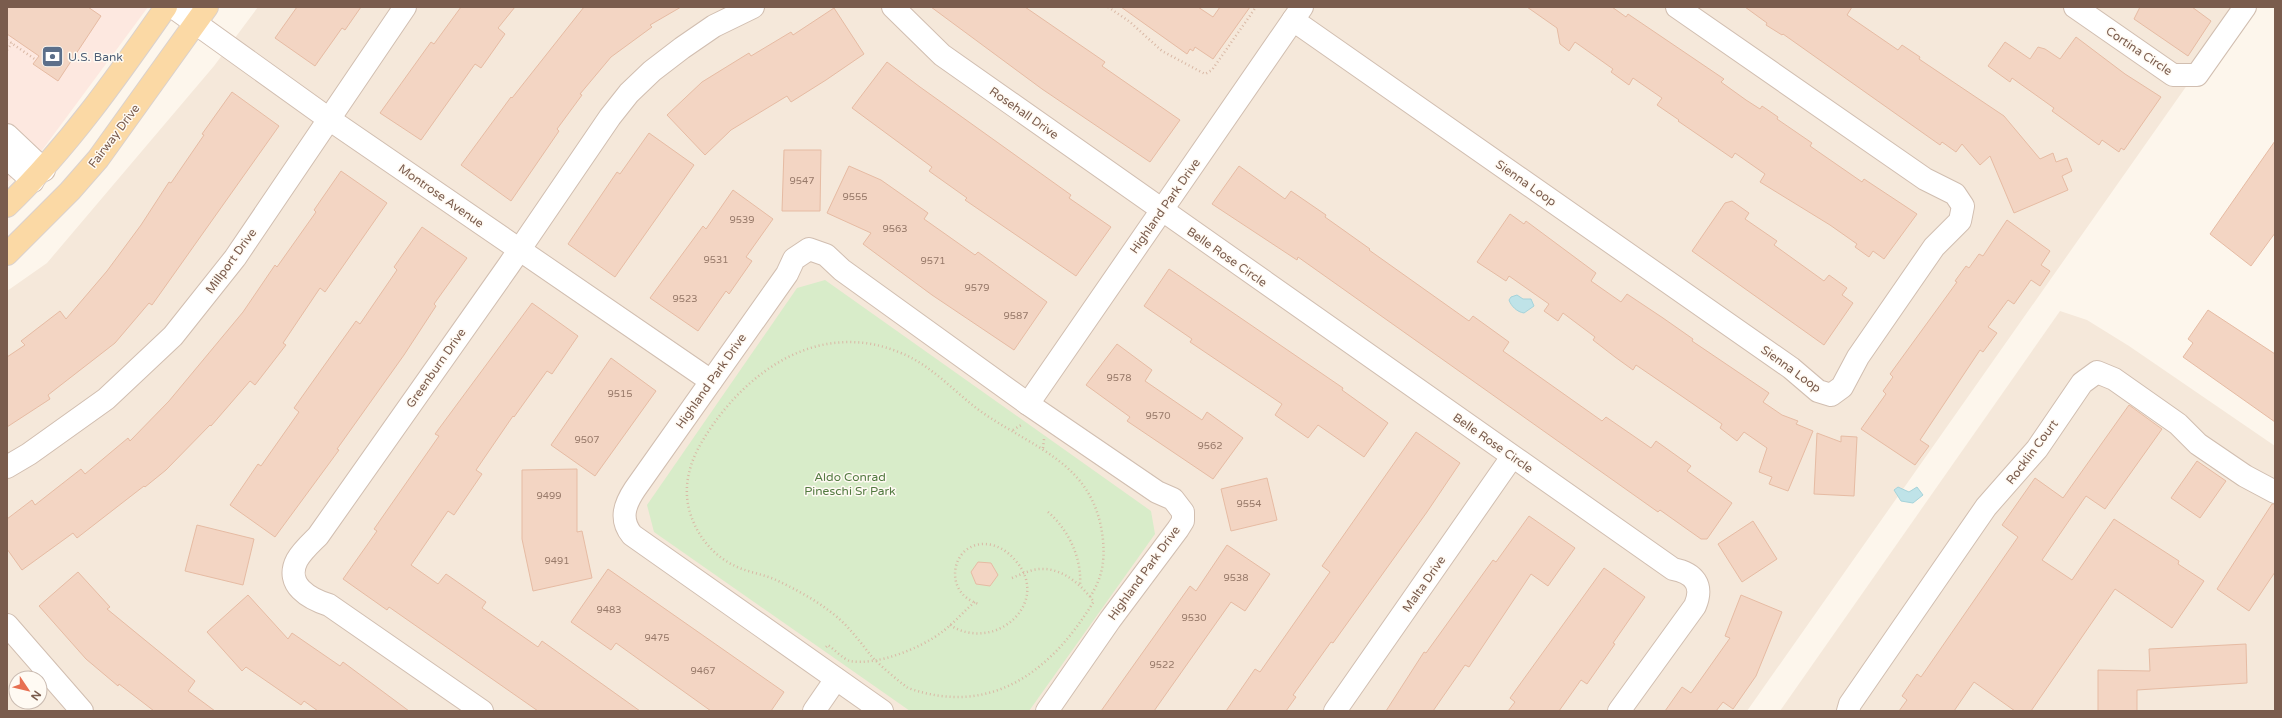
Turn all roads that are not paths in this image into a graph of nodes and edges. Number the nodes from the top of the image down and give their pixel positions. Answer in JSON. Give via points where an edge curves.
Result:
{"nodes":[{"id":1,"x":166,"y":7,"type":"edge"},
{"id":2,"x":173,"y":7,"type":"edge"},
{"id":3,"x":405,"y":7,"type":"edge"},
{"id":4,"x":754,"y":7,"type":"edge"},
{"id":5,"x":894,"y":7,"type":"edge"},
{"id":6,"x":1677,"y":7,"type":"edge"},
{"id":7,"x":2075,"y":7,"type":"edge"},
{"id":8,"x":2245,"y":7,"type":"edge"},
{"id":9,"x":1297,"y":13,"type":"edge"},
{"id":10,"x":202,"y":15,"type":"edge"},
{"id":11,"x":329,"y":119,"type":"junction"},
{"id":12,"x":7,"y":135,"type":"edge"},
{"id":13,"x":7,"y":158,"type":"edge"},
{"id":14,"x":38,"y":175,"type":"junction"},
{"id":15,"x":7,"y":206,"type":"edge"},
{"id":16,"x":1162,"y":210,"type":"junction"},
{"id":17,"x":519,"y":250,"type":"junction"},
{"id":18,"x":7,"y":254,"type":"edge"},
{"id":19,"x":711,"y":381,"type":"junction"},
{"id":20,"x":1028,"y":404,"type":"junction"},
{"id":21,"x":1512,"y":457,"type":"junction"},
{"id":22,"x":7,"y":467,"type":"edge"},
{"id":23,"x":2275,"y":492,"type":"edge"},
{"id":24,"x":7,"y":625,"type":"edge"},
{"id":25,"x":836,"y":679,"type":"junction"},
{"id":26,"x":82,"y":711,"type":"edge"},
{"id":27,"x":482,"y":711,"type":"edge"},
{"id":28,"x":814,"y":711,"type":"edge"},
{"id":29,"x":882,"y":711,"type":"edge"},
{"id":30,"x":1046,"y":711,"type":"edge"},
{"id":31,"x":1335,"y":711,"type":"edge"},
{"id":32,"x":1618,"y":711,"type":"edge"},
{"id":33,"x":1848,"y":711,"type":"edge"}],
"edges":[{"from":1,"to":14,"type":"main road","via":[[115,79]]},
{"from":2,"to":10,"type":"street","name":"Montrose Avenue"},
{"from":3,"to":11,"type":"street","name":"Millport Drive"},
{"from":4,"to":17,"type":"street","name":"Greenburn Drive","via":[[714,26],[682,48],[629,93]]},
{"from":5,"to":16,"type":"street","name":"Rosehall Drive","via":[[942,55]]},
{"from":6,"to":9,"type":"street","name":"Sienna Loop","via":[[1925,180],[1955,194],[1963,206],[1960,221],[1934,247],[1858,357],[1842,386],[1830,396],[1818,391],[1791,368]]},
{"from":7,"to":8,"type":"street","name":"Cortina Circle","via":[[2173,75],[2197,75]]},
{"from":9,"to":16,"type":"street","name":"Highland Park Drive"},
{"from":10,"to":11,"type":"street","name":"Montrose Avenue"},
{"from":10,"to":18,"type":"main road","name":"Fairway Drive","via":[[98,159]]},
{"from":11,"to":17,"type":"street","name":"Montrose Avenue"},
{"from":11,"to":22,"type":"street","name":"Millport Drive","via":[[235,258],[173,336],[106,399]]},
{"from":12,"to":14,"type":"street"},
{"from":13,"to":14,"type":"street"},
{"from":14,"to":15,"type":"main road"},
{"from":16,"to":20,"type":"street","name":"Highland Park Drive"},
{"from":16,"to":21,"type":"street","name":"Belle Rose Circle"},
{"from":17,"to":19,"type":"street","name":"Montrose Avenue"},
{"from":17,"to":27,"type":"street","name":"Greenburn Drive","via":[[318,536],[297,560],[294,575],[300,591],[314,600],[329,605]]},
{"from":19,"to":20,"type":"street","name":"Highland Park Drive","via":[[787,274],[794,259],[809,249],[826,255],[842,270]]},
{"from":19,"to":25,"type":"street","name":"Highland Park Drive","via":[[625,504],[626,528]]},
{"from":20,"to":30,"type":"street","name":"Highland Park Drive","via":[[1157,492],[1173,498],[1183,512],[1178,529]]},
{"from":21,"to":31,"type":"street","name":"Malta Drive"},
{"from":21,"to":32,"type":"street","name":"Belle Rose Circle","via":[[1673,569],[1690,574],[1696,580],[1699,588],[1695,606]]},
{"from":23,"to":33,"type":"street","name":"Rocklin Court","via":[[2245,476],[2198,444],[2178,424],[2114,379],[2097,372],[2082,383],[2037,449],[1986,507],[1850,704]]},
{"from":24,"to":26,"type":"street"},
{"from":25,"to":28,"type":"street"},
{"from":25,"to":29,"type":"street","name":"Highland Park Drive"}]}
